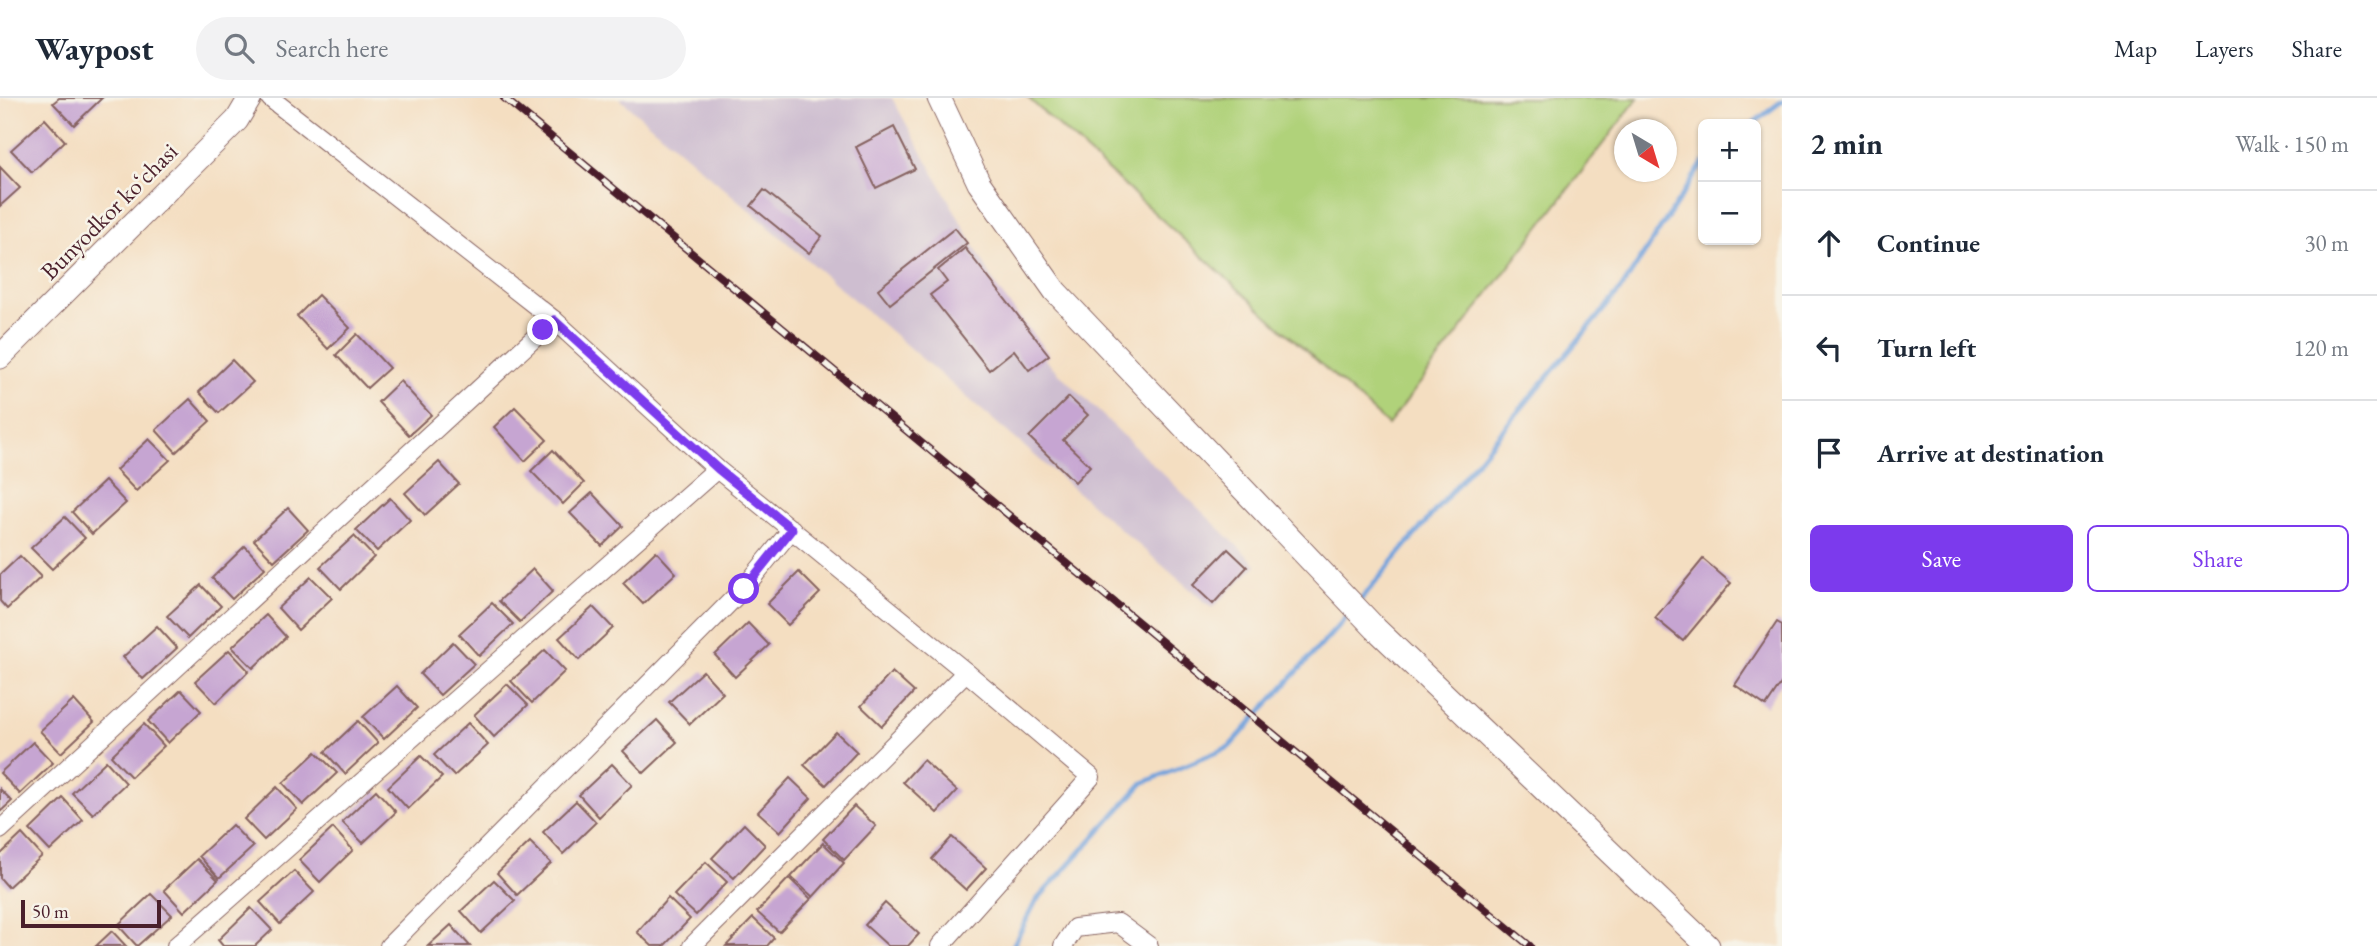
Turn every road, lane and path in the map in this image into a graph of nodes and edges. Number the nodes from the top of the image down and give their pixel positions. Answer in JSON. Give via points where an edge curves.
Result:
{"nodes":[{"id":1,"x":250,"y":98,"type":"edge"},
{"id":2,"x":270,"y":98,"type":"edge"},
{"id":3,"x":939,"y":98,"type":"edge"},
{"id":4,"x":554,"y":320,"type":"junction"},
{"id":5,"x":0,"y":357,"type":"edge"},
{"id":6,"x":718,"y":469,"type":"junction"},
{"id":7,"x":792,"y":529,"type":"junction"},
{"id":8,"x":966,"y":672,"type":"junction"},
{"id":9,"x":0,"y":830,"type":"edge"},
{"id":10,"x":176,"y":946,"type":"edge"},
{"id":11,"x":389,"y":946,"type":"edge"},
{"id":12,"x":692,"y":946,"type":"edge"},
{"id":13,"x":940,"y":946,"type":"edge"},
{"id":14,"x":1063,"y":946,"type":"edge"},
{"id":15,"x":1149,"y":946,"type":"edge"},
{"id":16,"x":1708,"y":946,"type":"edge"}],
"edges":[{"from":1,"to":5,"type":"main road","name":"Bunyodkor koʻchasi","via":[[237,120]]},
{"from":2,"to":4,"type":"street"},
{"from":3,"to":16,"type":"main road","via":[[979,183],[1055,291],[1376,629]]},
{"from":4,"to":6,"type":"street"},
{"from":4,"to":9,"type":"street"},
{"from":6,"to":7,"type":"street"},
{"from":6,"to":10,"type":"street"},
{"from":7,"to":8,"type":"street"},
{"from":7,"to":11,"type":"street","via":[[744,589]]},
{"from":8,"to":12,"type":"street"},
{"from":8,"to":13,"type":"street","via":[[1091,777]]},
{"from":14,"to":15,"type":"street","via":[[1075,928],[1118,923]]}]}
